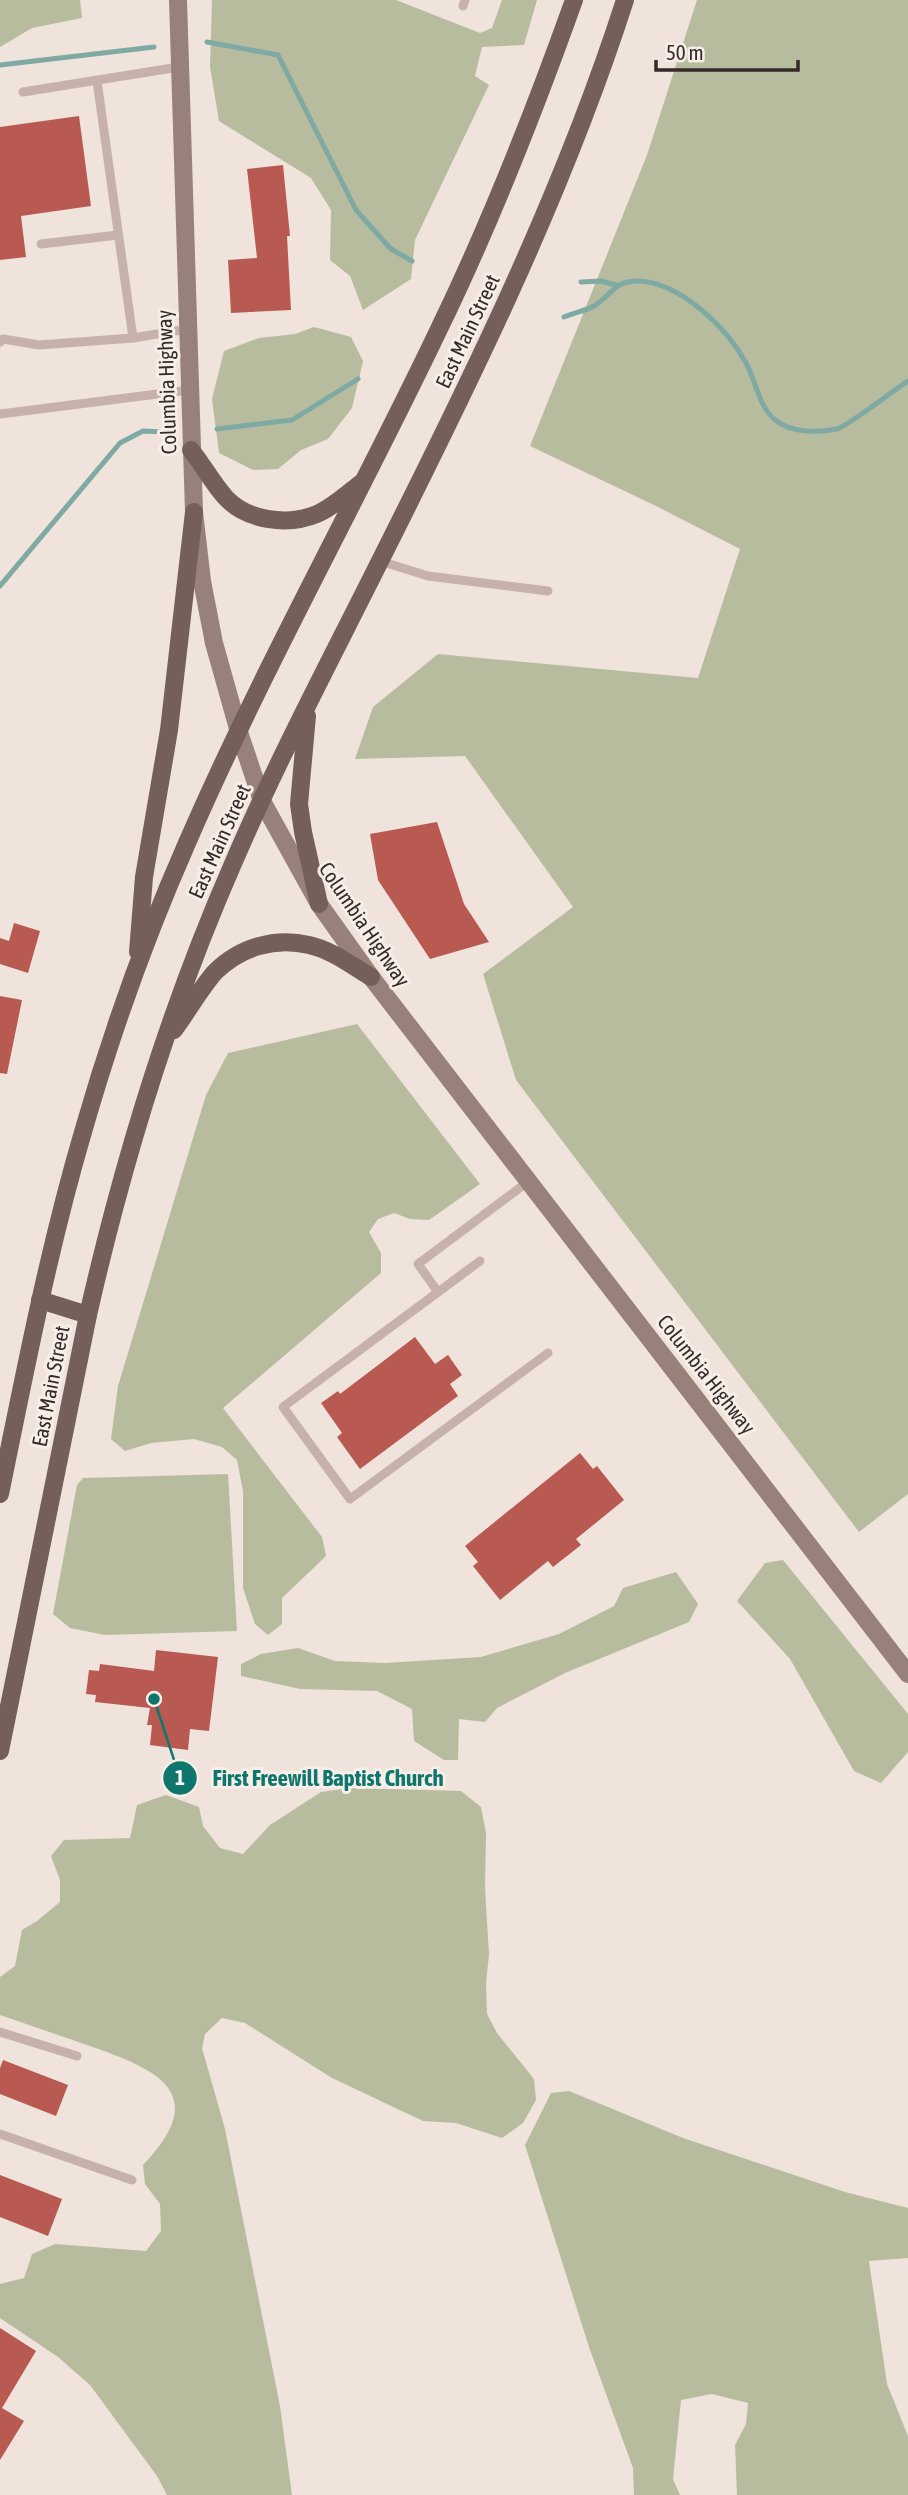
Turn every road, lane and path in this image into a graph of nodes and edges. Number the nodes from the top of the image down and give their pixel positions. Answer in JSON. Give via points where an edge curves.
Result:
{"nodes":[{"id":1,"x":177,"y":0,"type":"edge"},
{"id":2,"x":574,"y":0,"type":"edge"},
{"id":3,"x":625,"y":0,"type":"edge"},
{"id":4,"x":180,"y":67,"type":"junction"},
{"id":5,"x":97,"y":80,"type":"junction"},
{"id":6,"x":23,"y":92,"type":"dead end"},
{"id":7,"x":118,"y":234,"type":"junction"},
{"id":8,"x":41,"y":244,"type":"dead end"},
{"id":9,"x":187,"y":329,"type":"junction"},
{"id":10,"x":133,"y":338,"type":"junction"},
{"id":11,"x":1,"y":339,"type":"edge"},
{"id":12,"x":189,"y":390,"type":"junction"},
{"id":13,"x":0,"y":414,"type":"edge"},
{"id":14,"x":191,"y":450,"type":"junction"},
{"id":15,"x":363,"y":481,"type":"junction"},
{"id":16,"x":194,"y":512,"type":"junction"},
{"id":17,"x":380,"y":561,"type":"junction"},
{"id":18,"x":548,"y":591,"type":"dead end"},
{"id":19,"x":307,"y":705,"type":"junction"},
{"id":20,"x":239,"y":732,"type":"junction"},
{"id":21,"x":262,"y":801,"type":"junction"},
{"id":22,"x":319,"y":904,"type":"junction"},
{"id":23,"x":137,"y":970,"type":"junction"},
{"id":24,"x":372,"y":977,"type":"junction"},
{"id":25,"x":162,"y":1047,"type":"junction"},
{"id":26,"x":529,"y":1181,"type":"junction"},
{"id":27,"x":480,"y":1261,"type":"dead end"},
{"id":28,"x":438,"y":1292,"type":"junction"},
{"id":29,"x":40,"y":1300,"type":"junction"},
{"id":30,"x":88,"y":1315,"type":"junction"},
{"id":31,"x":548,"y":1353,"type":"dead end"},
{"id":32,"x":0,"y":1494,"type":"edge"},
{"id":33,"x":908,"y":1674,"type":"edge"},
{"id":34,"x":0,"y":1751,"type":"edge"},
{"id":35,"x":0,"y":2032,"type":"edge"},
{"id":36,"x":77,"y":2056,"type":"dead end"},
{"id":37,"x":0,"y":2134,"type":"edge"},
{"id":38,"x":132,"y":2180,"type":"dead end"}],
"edges":[{"from":1,"to":4,"type":"main road","name":"Columbia Highway"},
{"from":2,"to":15,"type":"main road","name":"East Main Street","via":[[495,205]]},
{"from":3,"to":17,"type":"main road","name":"East Main Street","via":[[583,123],[540,226]]},
{"from":4,"to":5,"type":"lane"},
{"from":4,"to":9,"type":"main road","name":"Columbia Highway"},
{"from":5,"to":6,"type":"lane"},
{"from":5,"to":7,"type":"lane"},
{"from":7,"to":8,"type":"lane"},
{"from":7,"to":10,"type":"lane"},
{"from":9,"to":10,"type":"lane"},
{"from":9,"to":12,"type":"main road","name":"Columbia Highway"},
{"from":10,"to":11,"type":"lane","via":[[39,345]]},
{"from":12,"to":13,"type":"lane"},
{"from":12,"to":14,"type":"main road","name":"Columbia Highway"},
{"from":14,"to":15,"type":"main road","via":[[226,498],[272,520],[316,514]]},
{"from":14,"to":16,"type":"main road","name":"Columbia Highway"},
{"from":15,"to":20,"type":"main road","name":"East Main Street"},
{"from":16,"to":20,"type":"main road","name":"Columbia Highway","via":[[214,643]]},
{"from":16,"to":23,"type":"main road","via":[[169,730],[144,877]]},
{"from":17,"to":18,"type":"lane","via":[[428,576]]},
{"from":17,"to":19,"type":"main road","name":"East Main Street"},
{"from":19,"to":21,"type":"main road","name":"East Main Street"},
{"from":19,"to":22,"type":"main road","via":[[299,804]]},
{"from":20,"to":21,"type":"main road","name":"Columbia Highway"},
{"from":20,"to":23,"type":"main road","name":"East Main Street","via":[[187,844]]},
{"from":21,"to":22,"type":"main road","name":"Columbia Highway"},
{"from":21,"to":25,"type":"main road","name":"East Main Street","via":[[232,863]]},
{"from":22,"to":24,"type":"main road","name":"Columbia Highway"},
{"from":23,"to":29,"type":"main road","name":"East Main Street","via":[[83,1130]]},
{"from":24,"to":25,"type":"main road","via":[[310,945],[260,945],[235,955],[214,973]]},
{"from":24,"to":26,"type":"main road","name":"Columbia Highway"},
{"from":25,"to":30,"type":"main road","name":"East Main Street","via":[[120,1182]]},
{"from":26,"to":28,"type":"lane","via":[[418,1264]]},
{"from":26,"to":33,"type":"main road","name":"Columbia Highway"},
{"from":27,"to":28,"type":"lane"},
{"from":28,"to":31,"type":"lane","via":[[283,1407],[350,1499]]},
{"from":29,"to":30,"type":"main road"},
{"from":29,"to":32,"type":"main road","name":"East Main Street"},
{"from":30,"to":34,"type":"main road","name":"East Main Street"},
{"from":35,"to":36,"type":"lane"},
{"from":37,"to":38,"type":"lane"}]}
